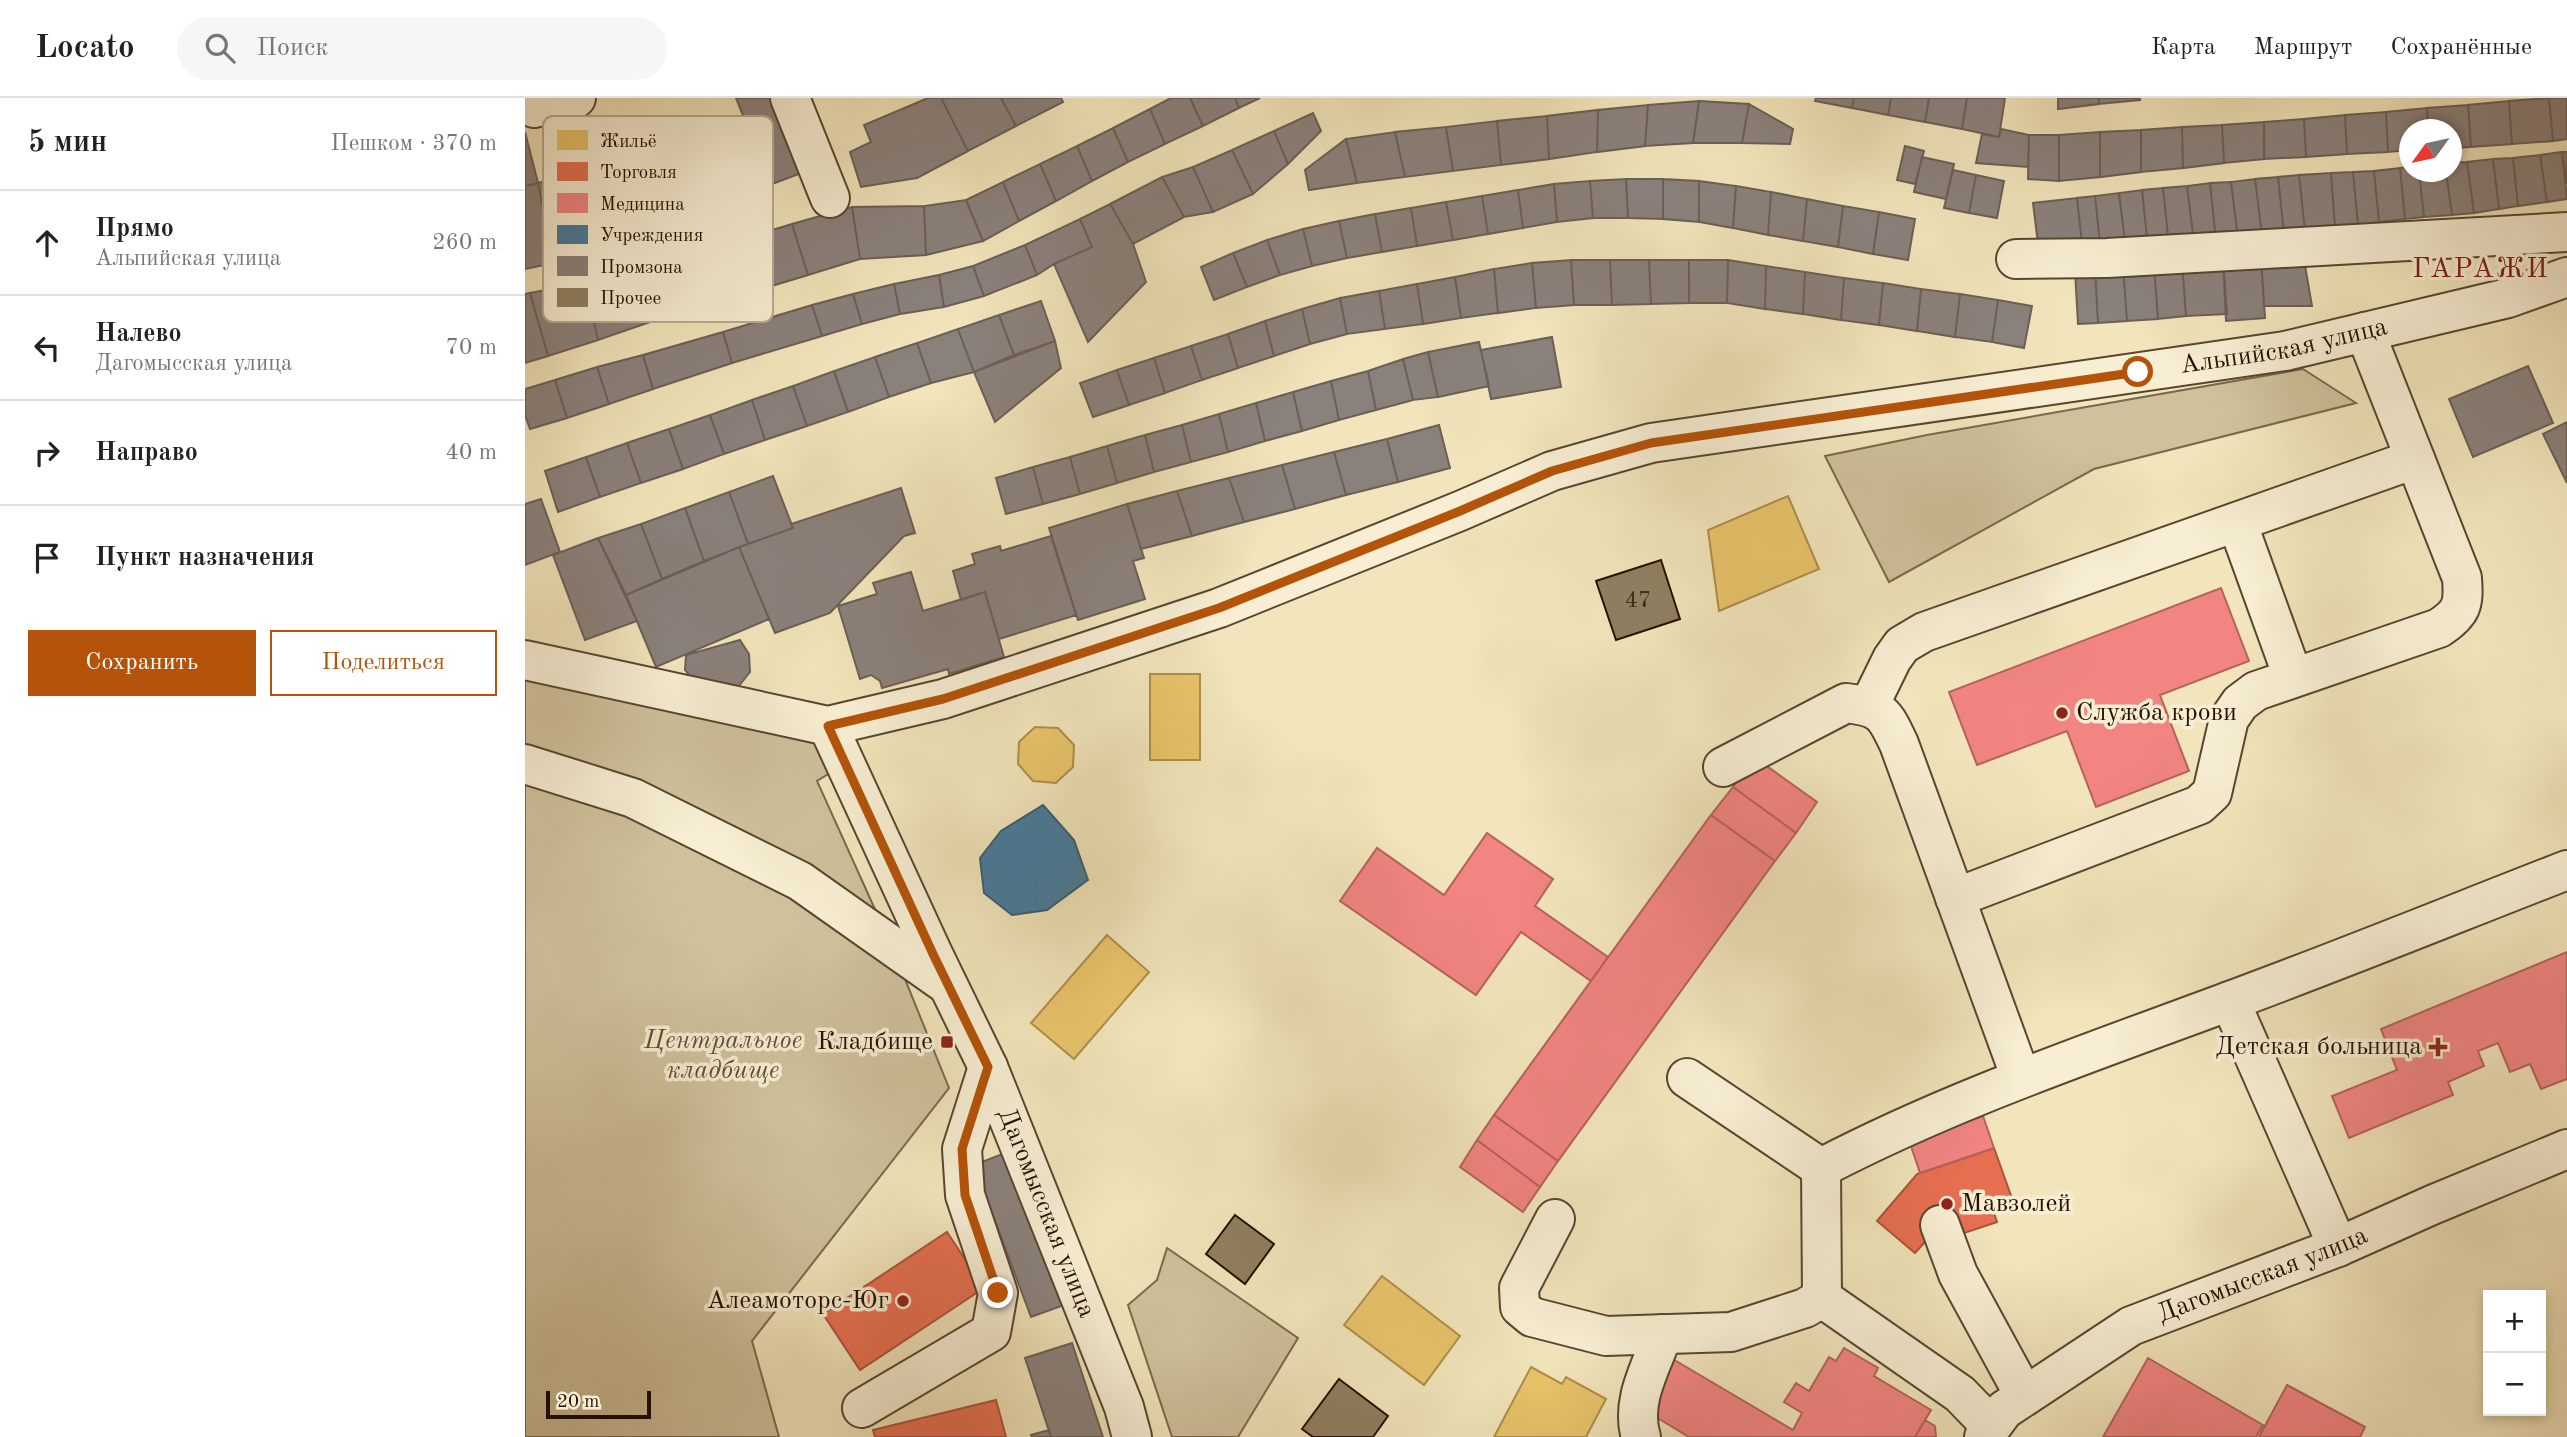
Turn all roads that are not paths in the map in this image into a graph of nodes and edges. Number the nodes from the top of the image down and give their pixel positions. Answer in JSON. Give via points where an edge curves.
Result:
{"nodes":[{"id":1,"x":576,"y":98,"type":"edge"},
{"id":2,"x":790,"y":98,"type":"edge"},
{"id":3,"x":534,"y":108,"type":"dead end"},
{"id":4,"x":830,"y":198,"type":"dead end"},
{"id":5,"x":2567,"y":232,"type":"edge"},
{"id":6,"x":2017,"y":259,"type":"dead end"},
{"id":7,"x":2567,"y":276,"type":"edge"},
{"id":8,"x":2365,"y":332,"type":"junction"},
{"id":9,"x":2415,"y":459,"type":"junction"},
{"id":10,"x":2237,"y":522,"type":"junction"},
{"id":11,"x":525,"y":660,"type":"edge"},
{"id":12,"x":2293,"y":677,"type":"junction"},
{"id":13,"x":1869,"y":706,"type":"junction"},
{"id":14,"x":828,"y":726,"type":"junction"},
{"id":15,"x":525,"y":764,"type":"edge"},
{"id":16,"x":1723,"y":767,"type":"dead end"},
{"id":17,"x":2567,"y":870,"type":"edge"},
{"id":18,"x":1955,"y":898,"type":"junction"},
{"id":19,"x":948,"y":985,"type":"junction"},
{"id":20,"x":2230,"y":1001,"type":"junction"},
{"id":21,"x":988,"y":1067,"type":"junction"},
{"id":22,"x":2021,"y":1077,"type":"junction"},
{"id":23,"x":1687,"y":1078,"type":"dead end"},
{"id":24,"x":2567,"y":1149,"type":"edge"},
{"id":25,"x":1821,"y":1168,"type":"junction"},
{"id":26,"x":1555,"y":1219,"type":"dead end"},
{"id":27,"x":1940,"y":1225,"type":"dead end"},
{"id":28,"x":2338,"y":1247,"type":"junction"},
{"id":29,"x":1822,"y":1298,"type":"junction"},
{"id":30,"x":1663,"y":1334,"type":"junction"},
{"id":31,"x":2024,"y":1395,"type":"junction"},
{"id":32,"x":862,"y":1408,"type":"dead end"},
{"id":33,"x":1988,"y":1431,"type":"edge"},
{"id":34,"x":1132,"y":1437,"type":"edge"},
{"id":35,"x":1641,"y":1437,"type":"edge"}],
"edges":[{"from":1,"to":3,"type":"street"},
{"from":2,"to":4,"type":"street"},
{"from":5,"to":6,"type":"street"},
{"from":7,"to":8,"type":"street","name":"Альпийская улица","via":[[2508,298]]},
{"from":8,"to":9,"type":"street"},
{"from":8,"to":14,"type":"street","name":"Альпийская улица","via":[[2285,351],[1651,443],[1552,471],[1219,608],[943,699]]},
{"from":9,"to":10,"type":"street"},
{"from":9,"to":12,"type":"street","via":[[2462,579],[2464,600],[2456,617],[2439,628]]},
{"from":10,"to":12,"type":"street"},
{"from":10,"to":13,"type":"street","via":[[1924,632],[1902,645]]},
{"from":11,"to":14,"type":"street"},
{"from":12,"to":18,"type":"street","via":[[2256,691],[2240,703],[2229,719],[2212,793],[2199,805]]},
{"from":13,"to":16,"type":"street","via":[[1846,703]]},
{"from":13,"to":18,"type":"street","via":[[1887,718],[1899,744]]},
{"from":14,"to":19,"type":"street","name":"Дагомысская улица"},
{"from":15,"to":19,"type":"street","via":[[633,798],[800,881]]},
{"from":17,"to":20,"type":"street"},
{"from":18,"to":22,"type":"street"},
{"from":19,"to":21,"type":"street","name":"Дагомысская улица"},
{"from":20,"to":22,"type":"street"},
{"from":20,"to":28,"type":"street"},
{"from":21,"to":32,"type":"street","via":[[962,1149],[965,1195],[998,1293],[991,1332]]},
{"from":21,"to":34,"type":"street","name":"Дагомысская улица"},
{"from":22,"to":25,"type":"street"},
{"from":23,"to":25,"type":"street"},
{"from":24,"to":28,"type":"street","name":"Дагомысская улица"},
{"from":25,"to":29,"type":"street"},
{"from":26,"to":30,"type":"street","via":[[1519,1287],[1520,1307],[1532,1318],[1605,1336]]},
{"from":27,"to":31,"type":"street","via":[[1958,1274]]},
{"from":28,"to":31,"type":"street","name":"Дагомысская улица","via":[[2131,1325]]},
{"from":29,"to":30,"type":"street","via":[[1731,1332]]},
{"from":29,"to":33,"type":"street","via":[[1960,1394]]},
{"from":30,"to":35,"type":"street","via":[[1637,1403]]},
{"from":31,"to":33,"type":"street","name":"Дагомысская улица","via":[[2004,1410]]}]}
